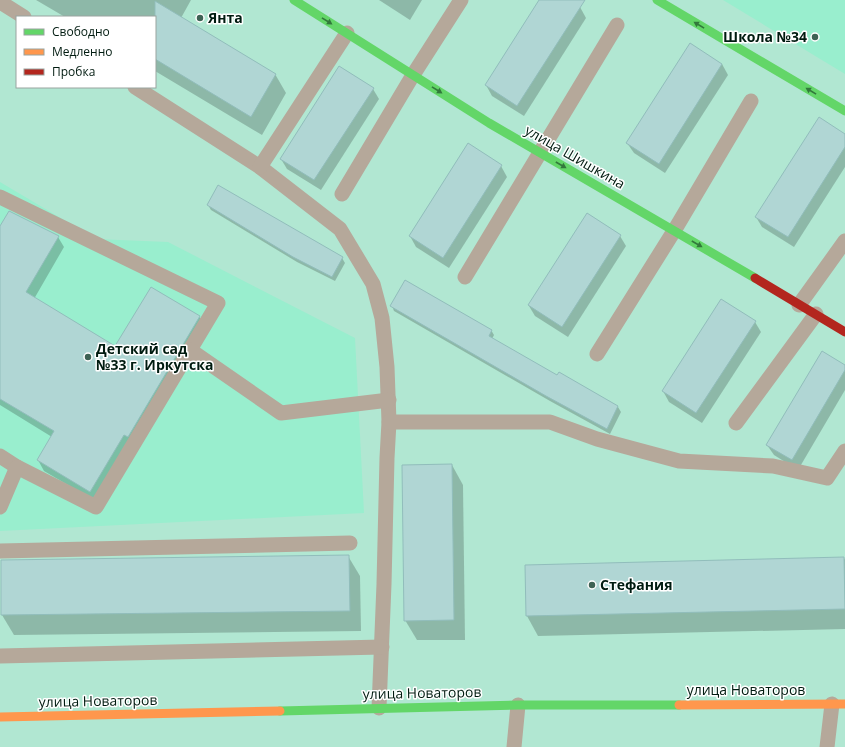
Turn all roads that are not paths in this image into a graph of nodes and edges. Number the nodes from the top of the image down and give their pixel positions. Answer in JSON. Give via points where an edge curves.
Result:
{"nodes":[{"id":1,"x":294,"y":0,"type":"edge"},
{"id":2,"x":461,"y":0,"type":"edge"},
{"id":3,"x":657,"y":0,"type":"edge"},
{"id":4,"x":0,"y":2,"type":"edge"},
{"id":5,"x":22,"y":16,"type":"edge"},
{"id":6,"x":617,"y":25,"type":"dead end"},
{"id":7,"x":347,"y":33,"type":"junction"},
{"id":8,"x":412,"y":75,"type":"junction"},
{"id":9,"x":137,"y":88,"type":"edge"},
{"id":10,"x":751,"y":101,"type":"dead end"},
{"id":11,"x":845,"y":111,"type":"edge"},
{"id":12,"x":540,"y":153,"type":"junction"},
{"id":13,"x":260,"y":166,"type":"junction"},
{"id":14,"x":342,"y":194,"type":"dead end"},
{"id":15,"x":0,"y":197,"type":"edge"},
{"id":16,"x":674,"y":231,"type":"junction"},
{"id":17,"x":845,"y":242,"type":"edge"},
{"id":18,"x":466,"y":277,"type":"dead end"},
{"id":19,"x":799,"y":304,"type":"junction"},
{"id":20,"x":816,"y":314,"type":"junction"},
{"id":21,"x":845,"y":332,"type":"edge"},
{"id":22,"x":190,"y":350,"type":"junction"},
{"id":23,"x":596,"y":354,"type":"dead end"},
{"id":24,"x":389,"y":400,"type":"junction"},
{"id":25,"x":389,"y":422,"type":"junction"},
{"id":26,"x":736,"y":423,"type":"dead end"},
{"id":27,"x":845,"y":451,"type":"edge"},
{"id":28,"x":0,"y":456,"type":"edge"},
{"id":29,"x":17,"y":467,"type":"junction"},
{"id":30,"x":0,"y":507,"type":"edge"},
{"id":31,"x":350,"y":543,"type":"dead end"},
{"id":32,"x":0,"y":551,"type":"edge"},
{"id":33,"x":382,"y":647,"type":"junction"},
{"id":34,"x":0,"y":656,"type":"edge"},
{"id":35,"x":838,"y":704,"type":"edge"},
{"id":36,"x":518,"y":705,"type":"junction"},
{"id":37,"x":379,"y":708,"type":"junction"},
{"id":38,"x":0,"y":717,"type":"edge"},
{"id":39,"x":514,"y":747,"type":"edge"},
{"id":40,"x":827,"y":747,"type":"edge"}],
"edges":[{"from":1,"to":7,"type":"street","name":"улица Шишкина","one_way":true},
{"from":2,"to":8,"type":"lane"},
{"from":11,"to":3,"type":"street","one_way":true},
{"from":4,"to":5,"type":"lane"},
{"from":6,"to":12,"type":"lane"},
{"from":7,"to":8,"type":"street","name":"улица Шишкина"},
{"from":7,"to":13,"type":"lane"},
{"from":8,"to":12,"type":"street","name":"улица Шишкина","one_way":true},
{"from":8,"to":14,"type":"lane"},
{"from":9,"to":13,"type":"lane"},
{"from":10,"to":16,"type":"lane"},
{"from":12,"to":16,"type":"street","name":"улица Шишкина","one_way":true},
{"from":12,"to":18,"type":"lane"},
{"from":13,"to":24,"type":"lane","via":[[340,229],[373,284],[382,318]]},
{"from":15,"to":22,"type":"lane","via":[[218,304]]},
{"from":16,"to":19,"type":"street","name":"улица Шишкина","one_way":true},
{"from":16,"to":23,"type":"lane"},
{"from":17,"to":19,"type":"lane"},
{"from":19,"to":20,"type":"street","name":"улица Шишкина"},
{"from":20,"to":21,"type":"street","name":"улица Шишкина"},
{"from":20,"to":26,"type":"lane"},
{"from":22,"to":24,"type":"lane","via":[[281,413]]},
{"from":22,"to":29,"type":"lane","via":[[96,507]]},
{"from":24,"to":25,"type":"lane"},
{"from":25,"to":27,"type":"lane","via":[[550,422],[596,439],[679,461],[774,466],[827,478]]},
{"from":25,"to":33,"type":"lane"},
{"from":28,"to":29,"type":"lane"},
{"from":29,"to":30,"type":"lane"},
{"from":31,"to":32,"type":"lane"},
{"from":33,"to":34,"type":"lane"},
{"from":33,"to":37,"type":"lane"},
{"from":35,"to":36,"type":"street","name":"улица Новаторов"},
{"from":35,"to":40,"type":"lane"},
{"from":36,"to":37,"type":"street","name":"улица Новаторов"},
{"from":36,"to":39,"type":"lane"},
{"from":37,"to":38,"type":"street","name":"улица Новаторов"}]}
